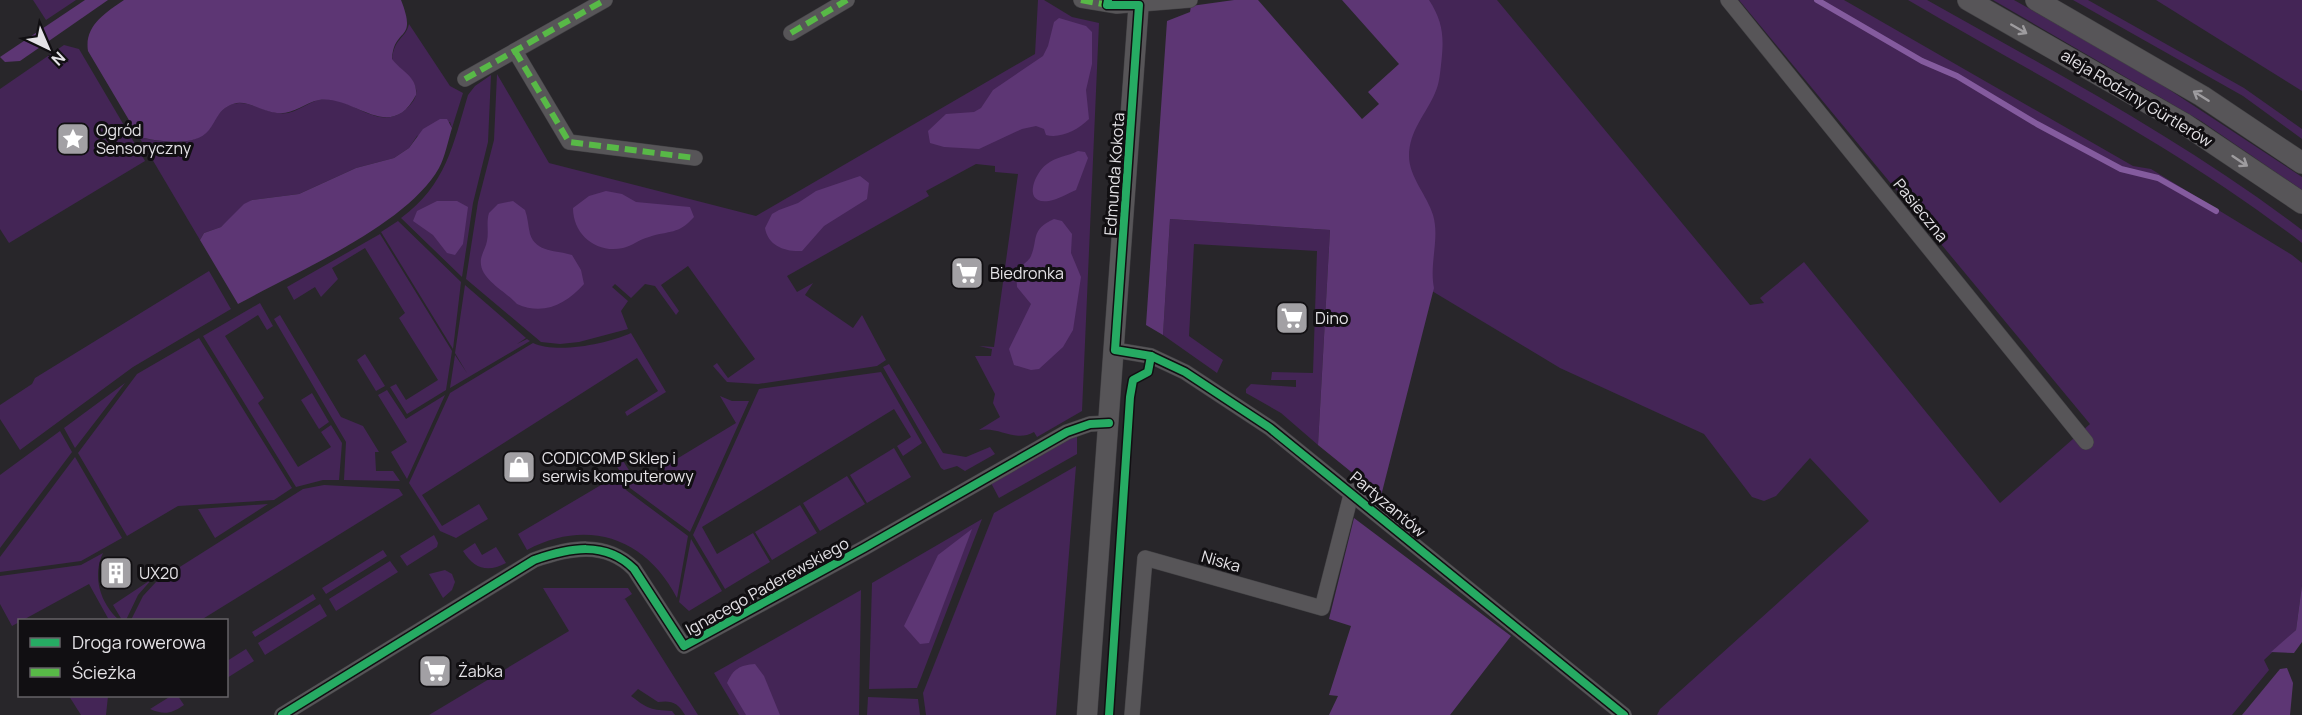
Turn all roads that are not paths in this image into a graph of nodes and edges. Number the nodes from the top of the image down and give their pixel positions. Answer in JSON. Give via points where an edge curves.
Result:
{"nodes":[{"id":1,"x":605,"y":0,"type":"edge"},
{"id":2,"x":847,"y":0,"type":"edge"},
{"id":3,"x":1081,"y":0,"type":"edge"},
{"id":4,"x":1190,"y":0,"type":"edge"},
{"id":5,"x":1728,"y":0,"type":"edge"},
{"id":6,"x":1968,"y":0,"type":"edge"},
{"id":7,"x":2036,"y":0,"type":"edge"},
{"id":8,"x":1139,"y":2,"type":"edge"},
{"id":9,"x":791,"y":33,"type":"dead end"},
{"id":10,"x":515,"y":51,"type":"junction"},
{"id":11,"x":465,"y":79,"type":"dead end"},
{"id":12,"x":695,"y":158,"type":"dead end"},
{"id":13,"x":2302,"y":163,"type":"edge"},
{"id":14,"x":2302,"y":203,"type":"edge"},
{"id":15,"x":1114,"y":350,"type":"junction"},
{"id":16,"x":1109,"y":423,"type":"junction"},
{"id":17,"x":2086,"y":442,"type":"dead end"},
{"id":18,"x":1352,"y":491,"type":"junction"},
{"id":19,"x":282,"y":715,"type":"edge"},
{"id":20,"x":1087,"y":715,"type":"edge"},
{"id":21,"x":1132,"y":715,"type":"edge"},
{"id":22,"x":1624,"y":715,"type":"edge"}],
"edges":[{"from":1,"to":10,"type":"street"},
{"from":2,"to":9,"type":"street"},
{"from":3,"to":8,"type":"street","via":[[1117,6]]},
{"from":4,"to":8,"type":"street"},
{"from":5,"to":17,"type":"street","name":"Pasieczna"},
{"from":6,"to":14,"type":"main road","name":"aleja Rodziny Gürtlerów","one_way":true,"via":[[2183,123]]},
{"from":13,"to":7,"type":"main road","name":"aleja Rodziny Gürtlerów","one_way":true,"via":[[2202,96]]},
{"from":8,"to":15,"type":"street","name":"Edmunda Kokota"},
{"from":10,"to":11,"type":"street"},
{"from":10,"to":12,"type":"street","via":[[569,142]]},
{"from":15,"to":16,"type":"street","name":"Edmunda Kokota"},
{"from":15,"to":18,"type":"street","name":"Partyzantów","via":[[1151,356],[1185,372],[1270,428]]},
{"from":16,"to":19,"type":"street","name":"Ignacego Paderewskiego","via":[[1090,424],[1067,432],[684,646],[625,560],[594,549],[563,550],[534,560]]},
{"from":16,"to":20,"type":"street","name":"Edmunda Kokota"},
{"from":18,"to":21,"type":"street","name":"Niska","via":[[1322,608],[1145,558]]},
{"from":18,"to":22,"type":"street","name":"Partyzantów"}]}
